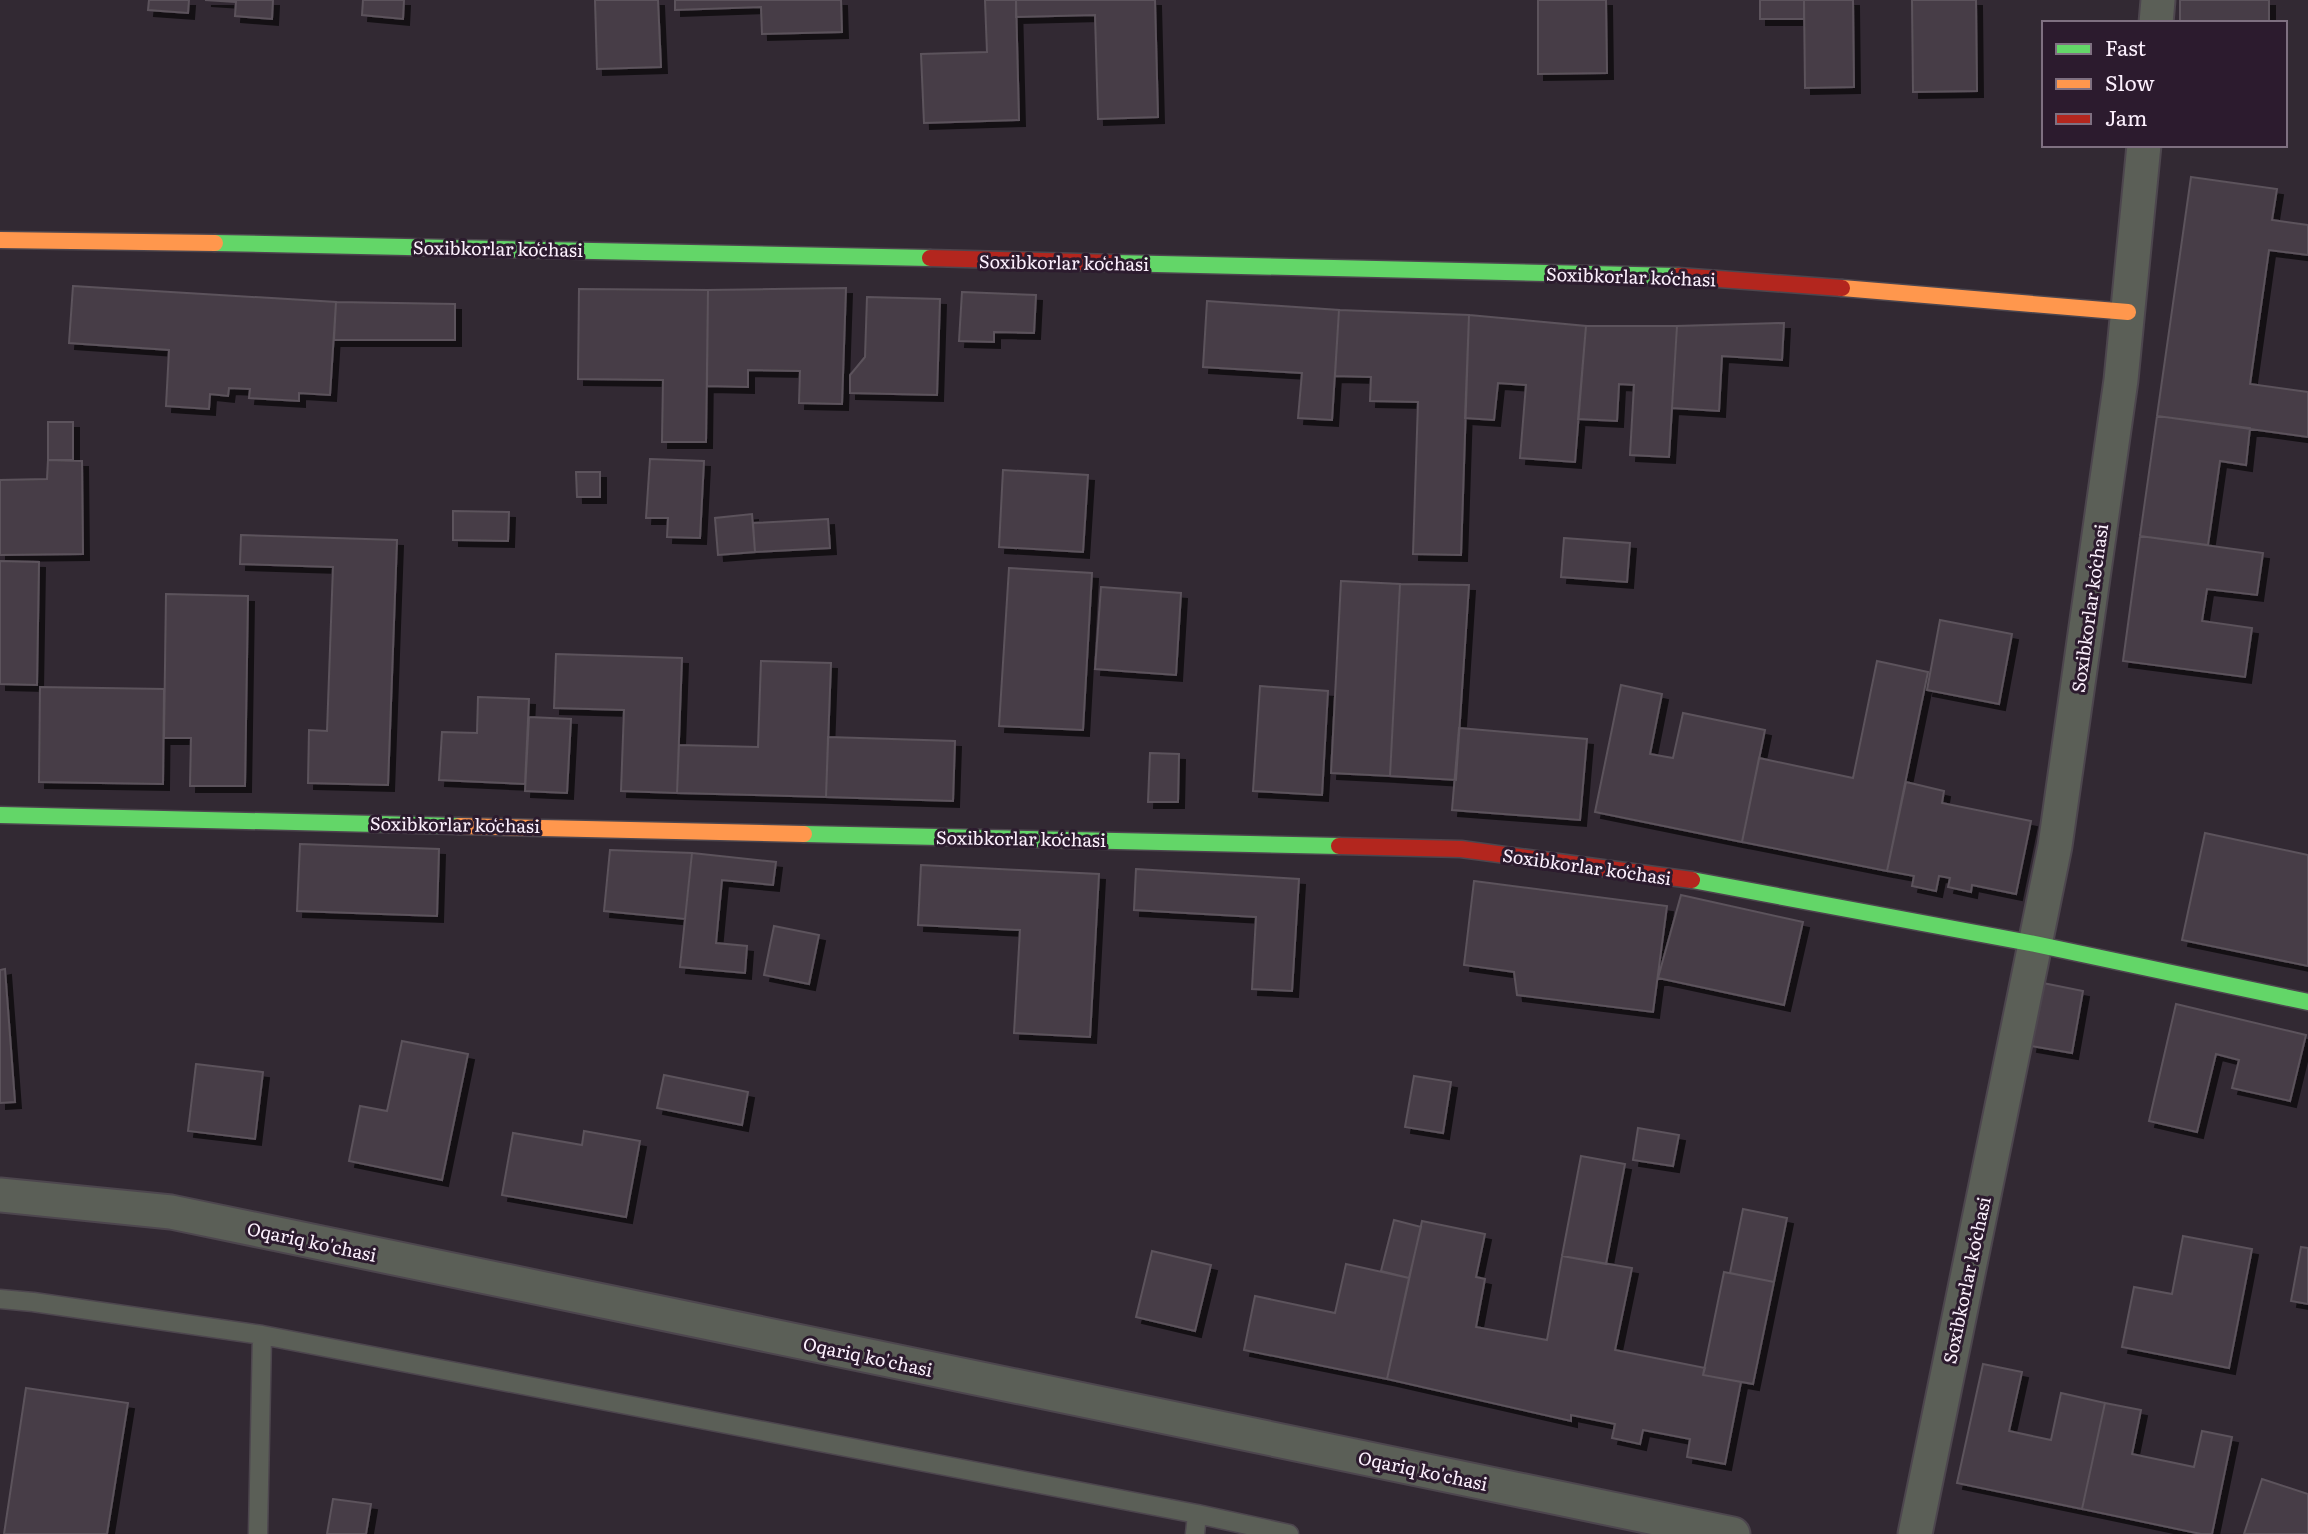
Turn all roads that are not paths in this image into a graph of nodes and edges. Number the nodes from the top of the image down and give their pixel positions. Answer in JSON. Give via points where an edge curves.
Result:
{"nodes":[{"id":1,"x":2158,"y":0,"type":"edge"},
{"id":2,"x":2156,"y":21,"type":"edge"},
{"id":3,"x":2144,"y":147,"type":"edge"},
{"id":4,"x":0,"y":240,"type":"edge"},
{"id":5,"x":2127,"y":312,"type":"junction"},
{"id":6,"x":0,"y":815,"type":"edge"},
{"id":7,"x":2035,"y":944,"type":"junction"},
{"id":8,"x":2308,"y":1002,"type":"edge"},
{"id":9,"x":0,"y":1195,"type":"edge"},
{"id":10,"x":0,"y":1299,"type":"edge"},
{"id":11,"x":262,"y":1335,"type":"junction"},
{"id":12,"x":1197,"y":1514,"type":"junction"},
{"id":13,"x":258,"y":1534,"type":"edge"},
{"id":14,"x":1195,"y":1534,"type":"edge"},
{"id":15,"x":1289,"y":1534,"type":"edge"},
{"id":16,"x":1733,"y":1534,"type":"edge"},
{"id":17,"x":1915,"y":1534,"type":"edge"}],
"edges":[{"from":1,"to":2,"type":"street"},
{"from":3,"to":5,"type":"street","name":"Soxibkorlar koʻchasi"},
{"from":4,"to":5,"type":"street","name":"Soxibkorlar koʻchasi","via":[[1712,277]]},
{"from":5,"to":7,"type":"street","name":"Soxibkorlar koʻchasi","via":[[2055,846]]},
{"from":6,"to":7,"type":"street","name":"Soxibkorlar koʻchasi","via":[[1461,849],[1707,882]]},
{"from":7,"to":8,"type":"street","name":"Soxibkorlar koʻchasi"},
{"from":7,"to":17,"type":"street","name":"Soxibkorlar koʻchasi"},
{"from":9,"to":16,"type":"street","name":"Oqariq ko'chasi","via":[[171,1212]]},
{"from":10,"to":11,"type":"lane"},
{"from":11,"to":12,"type":"lane"},
{"from":11,"to":13,"type":"lane"},
{"from":12,"to":14,"type":"lane"},
{"from":12,"to":15,"type":"lane"}]}
